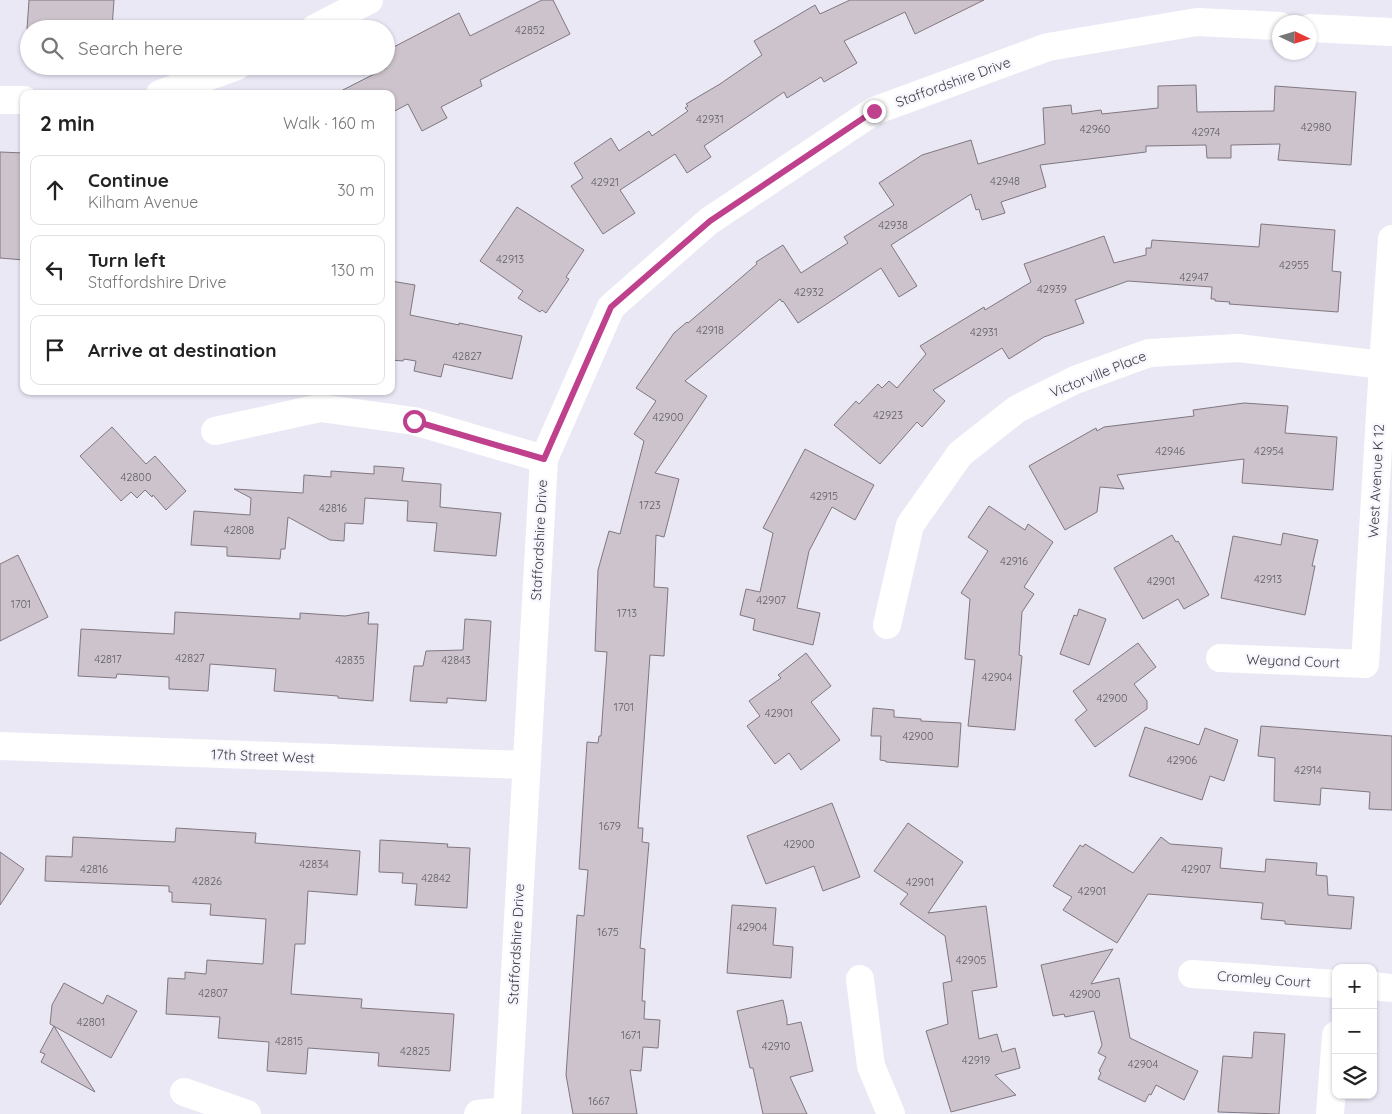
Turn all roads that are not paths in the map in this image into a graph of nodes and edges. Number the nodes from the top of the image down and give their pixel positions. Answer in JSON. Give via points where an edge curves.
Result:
{"nodes":[{"id":1,"x":369,"y":0,"type":"edge"},
{"id":2,"x":331,"y":20,"type":"edge"},
{"id":3,"x":1272,"y":26,"type":"edge"},
{"id":4,"x":1317,"y":28,"type":"edge"},
{"id":5,"x":1392,"y":32,"type":"edge"},
{"id":6,"x":213,"y":75,"type":"edge"},
{"id":7,"x":171,"y":90,"type":"edge"},
{"id":8,"x":0,"y":100,"type":"edge"},
{"id":9,"x":20,"y":100,"type":"edge"},
{"id":10,"x":1392,"y":239,"type":"edge"},
{"id":11,"x":1383,"y":364,"type":"junction"},
{"id":12,"x":215,"y":431,"type":"dead end"},
{"id":13,"x":544,"y":459,"type":"junction"},
{"id":14,"x":887,"y":625,"type":"dead end"},
{"id":15,"x":1220,"y":658,"type":"dead end"},
{"id":16,"x":1365,"y":664,"type":"joint"},
{"id":17,"x":0,"y":746,"type":"edge"},
{"id":18,"x":526,"y":765,"type":"junction"},
{"id":19,"x":1192,"y":974,"type":"dead end"},
{"id":20,"x":860,"y":979,"type":"dead end"},
{"id":21,"x":1332,"y":984,"type":"edge"},
{"id":22,"x":1377,"y":986,"type":"edge"},
{"id":23,"x":1392,"y":988,"type":"edge"},
{"id":24,"x":1335,"y":1054,"type":"edge"},
{"id":25,"x":184,"y":1092,"type":"dead end"},
{"id":26,"x":506,"y":1113,"type":"edge"},
{"id":27,"x":247,"y":1114,"type":"edge"},
{"id":28,"x":478,"y":1114,"type":"edge"},
{"id":29,"x":891,"y":1114,"type":"edge"},
{"id":30,"x":1330,"y":1114,"type":"edge"}],
"edges":[{"from":1,"to":2,"type":"street"},
{"from":3,"to":13,"type":"street","name":"Staffordshire Drive","via":[[1197,22],[1048,47],[874,111],[710,221],[611,307]]},
{"from":4,"to":5,"type":"street"},
{"from":6,"to":7,"type":"street"},
{"from":8,"to":9,"type":"street"},
{"from":10,"to":11,"type":"street","name":"West Avenue K 12"},
{"from":11,"to":14,"type":"street","name":"Victorville Place","via":[[1238,348],[1149,353],[1075,380],[1017,409],[960,454],[910,525]]},
{"from":11,"to":16,"type":"street","name":"West Avenue K 12"},
{"from":12,"to":13,"type":"street","via":[[320,408],[414,421]]},
{"from":13,"to":18,"type":"street","name":"Staffordshire Drive"},
{"from":15,"to":16,"type":"street","name":"Weyand Court"},
{"from":17,"to":18,"type":"street","name":"17th Street West"},
{"from":18,"to":26,"type":"street","name":"Staffordshire Drive"},
{"from":19,"to":21,"type":"street","name":"Cromley Court"},
{"from":20,"to":29,"type":"street","via":[[871,1066]]},
{"from":22,"to":23,"type":"street"},
{"from":24,"to":30,"type":"street"},
{"from":25,"to":27,"type":"street"},
{"from":26,"to":28,"type":"street"}]}
